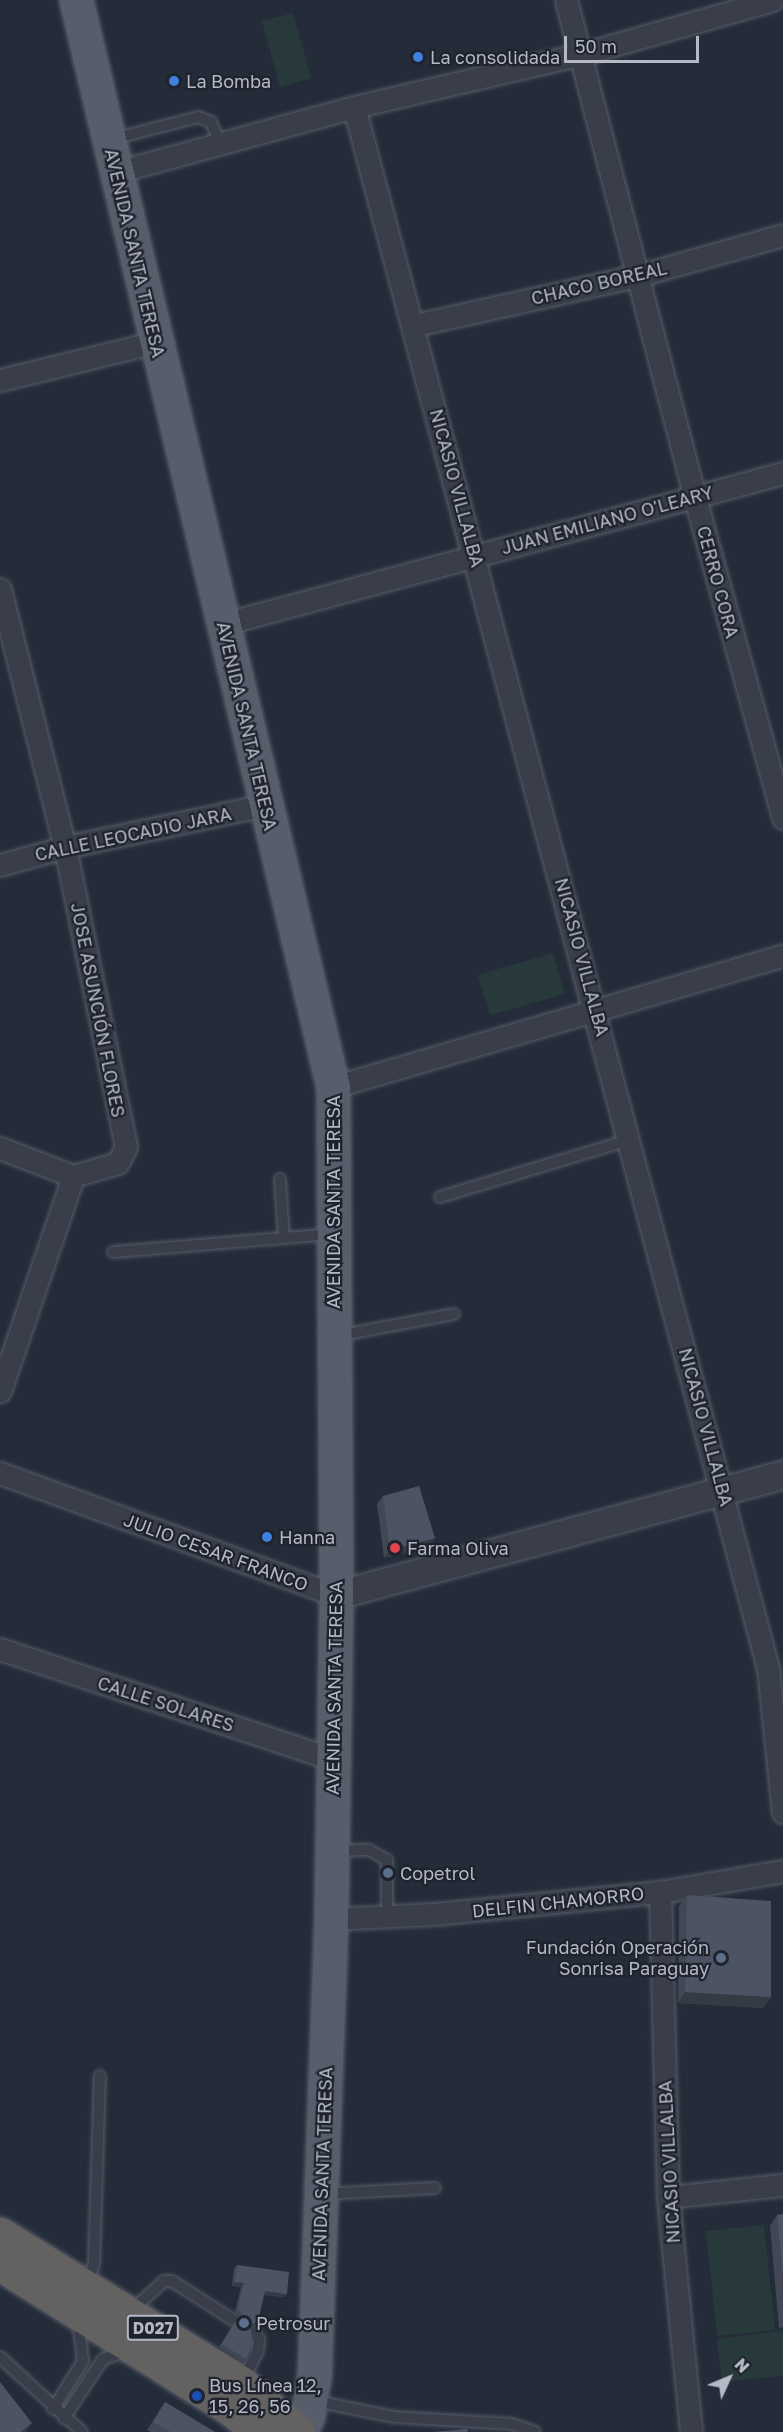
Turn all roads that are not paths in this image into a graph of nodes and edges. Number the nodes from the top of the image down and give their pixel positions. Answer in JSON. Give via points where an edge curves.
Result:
{"nodes":[{"id":1,"x":76,"y":0,"type":"edge"},
{"id":2,"x":566,"y":0,"type":"edge"},
{"id":3,"x":773,"y":0,"type":"edge"},
{"id":4,"x":582,"y":54,"type":"junction"},
{"id":5,"x":354,"y":107,"type":"junction"},
{"id":6,"x":109,"y":140,"type":"junction"},
{"id":7,"x":220,"y":143,"type":"junction"},
{"id":8,"x":116,"y":172,"type":"junction"},
{"id":9,"x":783,"y":235,"type":"edge"},
{"id":10,"x":640,"y":274,"type":"junction"},
{"id":11,"x":415,"y":325,"type":"junction"},
{"id":12,"x":156,"y":342,"type":"junction"},
{"id":13,"x":0,"y":380,"type":"edge"},
{"id":14,"x":783,"y":473,"type":"edge"},
{"id":15,"x":695,"y":498,"type":"junction"},
{"id":16,"x":474,"y":555,"type":"junction"},
{"id":17,"x":0,"y":589,"type":"edge"},
{"id":18,"x":223,"y":624,"type":"junction"},
{"id":19,"x":266,"y":805,"type":"junction"},
{"id":20,"x":783,"y":818,"type":"edge"},
{"id":21,"x":65,"y":847,"type":"junction"},
{"id":22,"x":0,"y":865,"type":"edge"},
{"id":23,"x":783,"y":955,"type":"edge"},
{"id":24,"x":596,"y":1007,"type":"junction"},
{"id":25,"x":333,"y":1087,"type":"junction"},
{"id":26,"x":631,"y":1140,"type":"junction"},
{"id":27,"x":0,"y":1148,"type":"edge"},
{"id":28,"x":73,"y":1176,"type":"junction"},
{"id":29,"x":280,"y":1179,"type":"dead end"},
{"id":30,"x":440,"y":1197,"type":"dead end"},
{"id":31,"x":334,"y":1234,"type":"junction"},
{"id":32,"x":284,"y":1238,"type":"junction"},
{"id":33,"x":113,"y":1252,"type":"dead end"},
{"id":34,"x":454,"y":1314,"type":"dead end"},
{"id":35,"x":334,"y":1337,"type":"junction"},
{"id":36,"x":0,"y":1392,"type":"edge"},
{"id":37,"x":0,"y":1473,"type":"edge"},
{"id":38,"x":783,"y":1474,"type":"edge"},
{"id":39,"x":722,"y":1490,"type":"junction"},
{"id":40,"x":336,"y":1595,"type":"junction"},
{"id":41,"x":0,"y":1649,"type":"edge"},
{"id":42,"x":332,"y":1759,"type":"junction"},
{"id":43,"x":783,"y":1812,"type":"edge"},
{"id":44,"x":332,"y":1851,"type":"junction"},
{"id":45,"x":783,"y":1871,"type":"edge"},
{"id":46,"x":660,"y":1892,"type":"junction"},
{"id":47,"x":387,"y":1917,"type":"junction"},
{"id":48,"x":332,"y":1919,"type":"junction"},
{"id":49,"x":100,"y":2076,"type":"dead end"},
{"id":50,"x":783,"y":2185,"type":"edge"},
{"id":51,"x":435,"y":2187,"type":"dead end"},
{"id":52,"x":321,"y":2194,"type":"junction"},
{"id":53,"x":668,"y":2197,"type":"junction"},
{"id":54,"x":0,"y":2234,"type":"edge"},
{"id":55,"x":0,"y":2264,"type":"edge"},
{"id":56,"x":79,"y":2298,"type":"junction"},
{"id":57,"x":129,"y":2313,"type":"junction"},
{"id":58,"x":233,"y":2320,"type":"dead end"},
{"id":59,"x":254,"y":2332,"type":"edge"},
{"id":60,"x":136,"y":2349,"type":"junction"},
{"id":61,"x":0,"y":2357,"type":"edge"},
{"id":62,"x":241,"y":2383,"type":"junction"},
{"id":63,"x":311,"y":2400,"type":"junction"},
{"id":64,"x":54,"y":2409,"type":"junction"},
{"id":65,"x":64,"y":2418,"type":"junction"},
{"id":66,"x":82,"y":2432,"type":"edge"},
{"id":67,"x":260,"y":2432,"type":"edge"},
{"id":68,"x":299,"y":2432,"type":"edge"},
{"id":69,"x":535,"y":2432,"type":"edge"},
{"id":70,"x":691,"y":2432,"type":"edge"}],
"edges":[{"from":1,"to":6,"type":"main road","name":"AVENIDA SANTA TERESA"},
{"from":2,"to":4,"type":"street","name":"CERRO CORA"},
{"from":3,"to":4,"type":"street"},
{"from":4,"to":5,"type":"street"},
{"from":4,"to":10,"type":"street","name":"CERRO CORA"},
{"from":5,"to":7,"type":"street"},
{"from":5,"to":11,"type":"street","name":"NICASIO VILLALBA"},
{"from":6,"to":7,"type":"lane","via":[[198,117],[211,122]]},
{"from":6,"to":8,"type":"main road","name":"AVENIDA SANTA TERESA"},
{"from":7,"to":8,"type":"street"},
{"from":8,"to":12,"type":"main road","name":"AVENIDA SANTA TERESA"},
{"from":9,"to":10,"type":"street","name":"CHACO BOREAL"},
{"from":10,"to":11,"type":"street","name":"CHACO BOREAL"},
{"from":10,"to":15,"type":"street","name":"CERRO CORA"},
{"from":11,"to":16,"type":"street","name":"NICASIO VILLALBA"},
{"from":12,"to":13,"type":"street"},
{"from":12,"to":18,"type":"main road","name":"AVENIDA SANTA TERESA"},
{"from":14,"to":15,"type":"street","name":"JUAN EMILIANO O'LEARY"},
{"from":15,"to":16,"type":"street","name":"JUAN EMILIANO O'LEARY"},
{"from":15,"to":20,"type":"street","name":"CERRO CORA"},
{"from":16,"to":18,"type":"street","name":"JUAN EMILIANO O'LEARY"},
{"from":16,"to":24,"type":"street","name":"NICASIO VILLALBA"},
{"from":17,"to":21,"type":"street","name":"JOSE ASUNCIÓN FLORES"},
{"from":18,"to":19,"type":"main road","name":"AVENIDA SANTA TERESA"},
{"from":19,"to":21,"type":"street","name":"CALLE LEOCADIO JARA"},
{"from":19,"to":25,"type":"main road","name":"AVENIDA SANTA TERESA"},
{"from":21,"to":22,"type":"street","name":"CALLE LEOCADIO JARA"},
{"from":21,"to":28,"type":"street","name":"JOSE ASUNCIÓN FLORES","via":[[126,1147],[118,1163]]},
{"from":23,"to":24,"type":"street"},
{"from":24,"to":25,"type":"street"},
{"from":24,"to":26,"type":"street","name":"NICASIO VILLALBA"},
{"from":25,"to":31,"type":"main road","name":"AVENIDA SANTA TERESA"},
{"from":26,"to":30,"type":"lane"},
{"from":26,"to":39,"type":"street","name":"NICASIO VILLALBA"},
{"from":27,"to":28,"type":"street"},
{"from":28,"to":36,"type":"street"},
{"from":29,"to":32,"type":"lane"},
{"from":31,"to":32,"type":"lane"},
{"from":31,"to":35,"type":"main road","name":"AVENIDA SANTA TERESA"},
{"from":32,"to":33,"type":"lane"},
{"from":34,"to":35,"type":"lane"},
{"from":35,"to":40,"type":"main road","name":"AVENIDA SANTA TERESA"},
{"from":37,"to":40,"type":"street","name":"JULIO CESAR FRANCO"},
{"from":38,"to":39,"type":"street"},
{"from":39,"to":40,"type":"street"},
{"from":39,"to":43,"type":"street","name":"NICASIO VILLALBA","via":[[768,1668]]},
{"from":40,"to":42,"type":"main road","name":"AVENIDA SANTA TERESA"},
{"from":41,"to":42,"type":"street","name":"CALLE SOLARES"},
{"from":42,"to":44,"type":"main road","name":"AVENIDA SANTA TERESA"},
{"from":44,"to":47,"type":"lane","via":[[369,1850],[387,1860]]},
{"from":44,"to":48,"type":"main road","name":"AVENIDA SANTA TERESA"},
{"from":45,"to":46,"type":"street","name":"DELFIN CHAMORRO"},
{"from":46,"to":47,"type":"street","name":"DELFIN CHAMORRO"},
{"from":46,"to":53,"type":"street","name":"NICASIO VILLALBA"},
{"from":47,"to":48,"type":"street","name":"DELFIN CHAMORRO"},
{"from":48,"to":52,"type":"main road","name":"AVENIDA SANTA TERESA"},
{"from":49,"to":56,"type":"lane","via":[[94,2264]]},
{"from":50,"to":53,"type":"street"},
{"from":51,"to":52,"type":"lane"},
{"from":52,"to":63,"type":"main road","name":"AVENIDA SANTA TERESA"},
{"from":53,"to":70,"type":"street","name":"NICASIO VILLALBA"},
{"from":54,"to":56,"type":"highway","number":"D027"},
{"from":55,"to":56,"type":"highway","number":"D027"},
{"from":56,"to":57,"type":"highway","number":"D027"},
{"from":56,"to":60,"type":"highway","number":"D027"},
{"from":56,"to":64,"type":"lane","via":[[83,2361]]},
{"from":57,"to":58,"type":"lane","via":[[164,2281],[172,2282]]},
{"from":57,"to":62,"type":"highway","number":"D027"},
{"from":59,"to":62,"type":"lane","via":[[259,2339],[258,2350]]},
{"from":60,"to":65,"type":"lane","via":[[103,2359]]},
{"from":60,"to":67,"type":"highway","number":"D027"},
{"from":61,"to":64,"type":"lane"},
{"from":62,"to":68,"type":"highway","number":"D027"},
{"from":63,"to":68,"type":"main road","name":"AVENIDA SANTA TERESA"},
{"from":63,"to":69,"type":"lane","via":[[394,2417],[512,2424]]},
{"from":64,"to":65,"type":"lane"},
{"from":65,"to":66,"type":"lane"}]}
